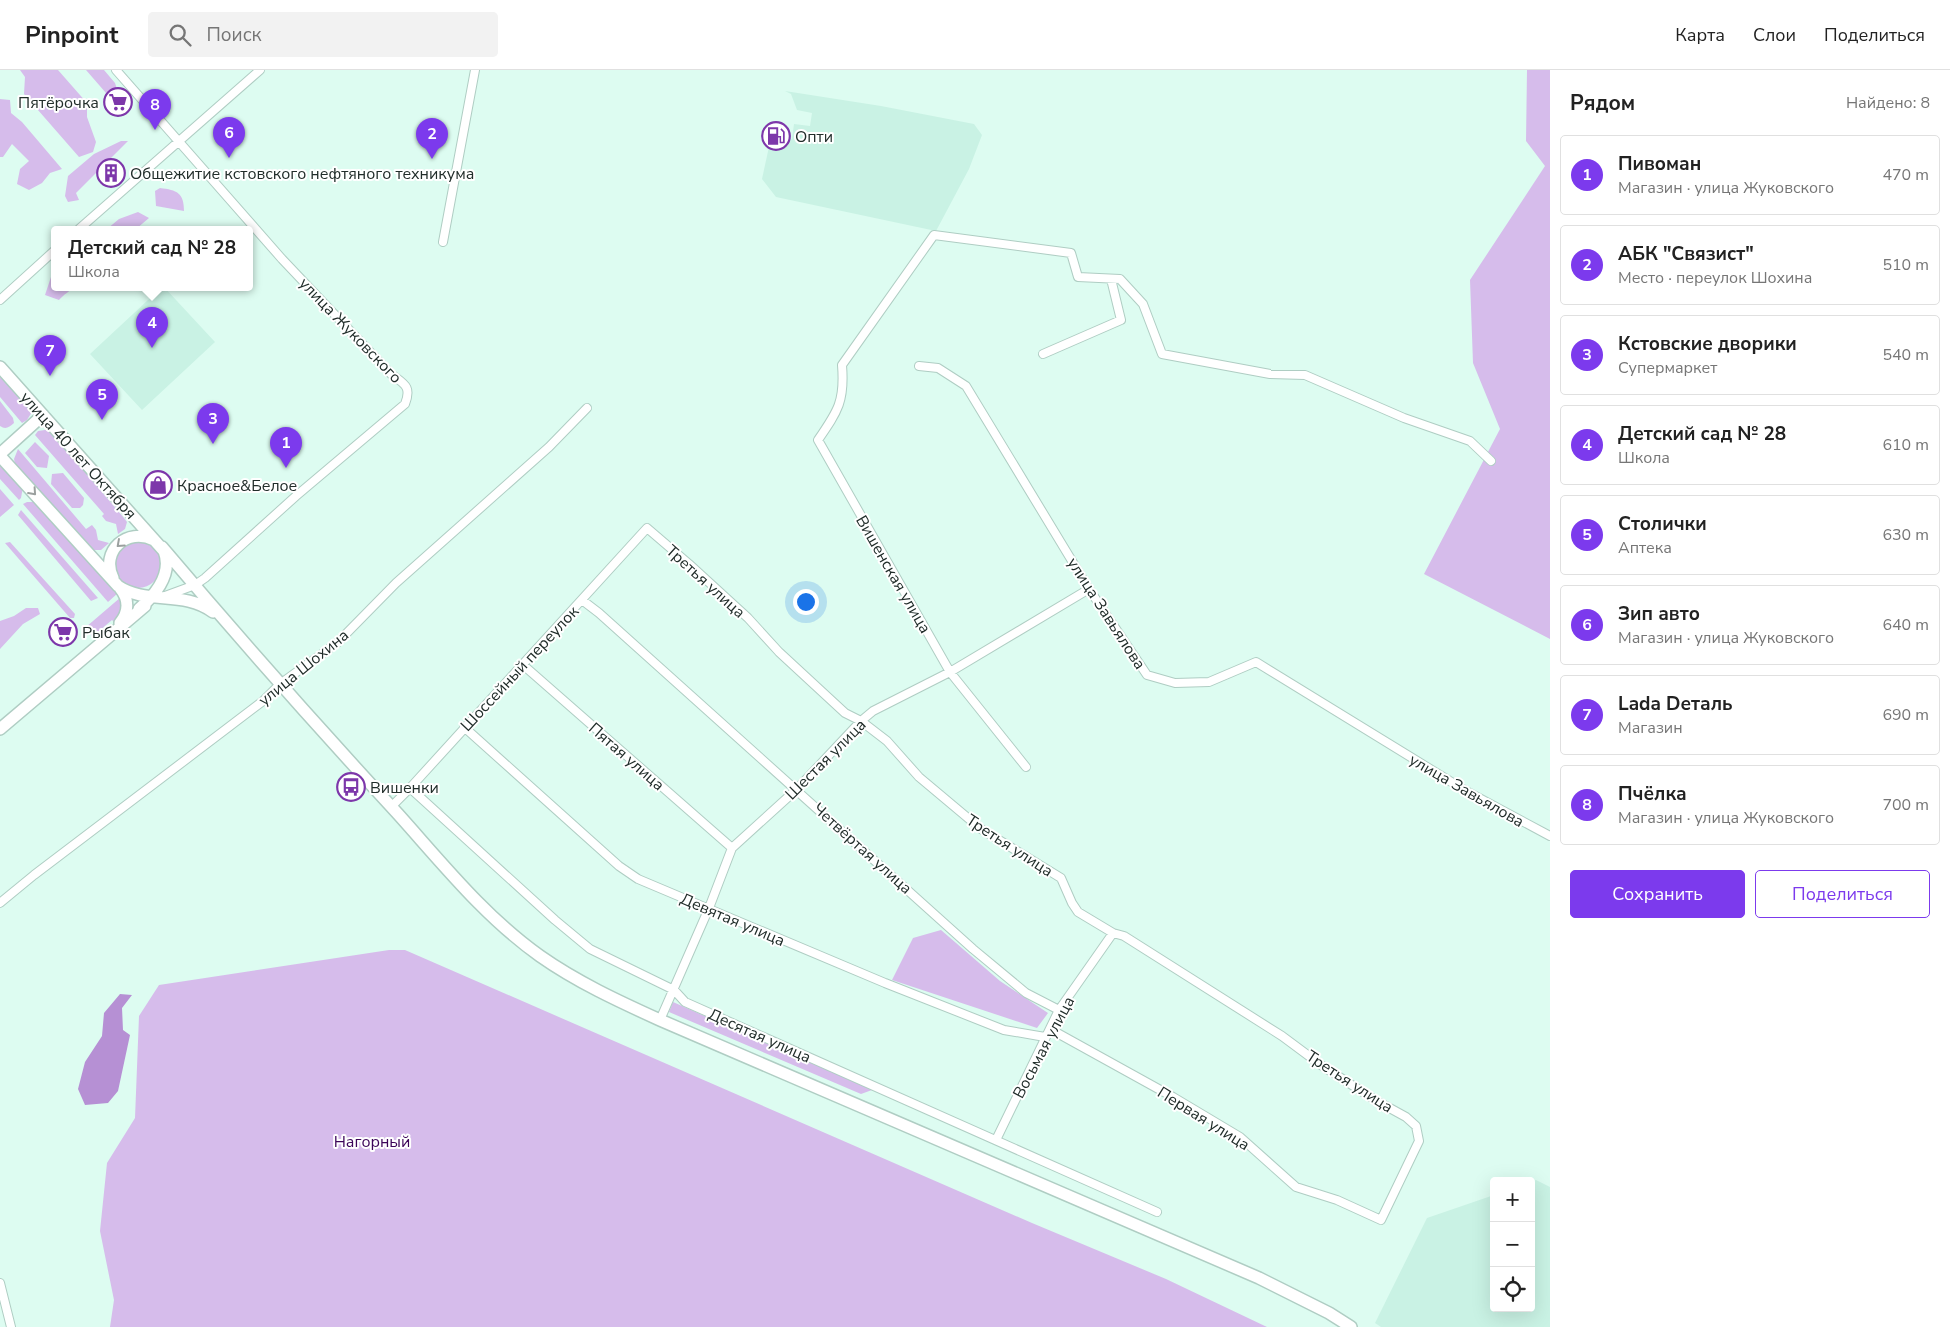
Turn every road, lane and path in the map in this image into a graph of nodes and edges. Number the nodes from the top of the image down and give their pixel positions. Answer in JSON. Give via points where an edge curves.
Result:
{"nodes":[{"id":1,"x":116,"y":70,"type":"edge"},
{"id":2,"x":260,"y":70,"type":"edge"},
{"id":3,"x":475,"y":70,"type":"edge"},
{"id":4,"x":179,"y":140,"type":"junction"},
{"id":5,"x":82,"y":226,"type":"edge"},
{"id":6,"x":443,"y":242,"type":"dead end"},
{"id":7,"x":51,"y":254,"type":"edge"},
{"id":8,"x":1111,"y":279,"type":"junction"},
{"id":9,"x":0,"y":300,"type":"edge"},
{"id":10,"x":1043,"y":354,"type":"dead end"},
{"id":11,"x":919,"y":366,"type":"dead end"},
{"id":12,"x":0,"y":367,"type":"edge"},
{"id":13,"x":587,"y":408,"type":"dead end"},
{"id":14,"x":42,"y":414,"type":"junction"},
{"id":15,"x":0,"y":455,"type":"edge"},
{"id":16,"x":1491,"y":461,"type":"dead end"},
{"id":17,"x":646,"y":528,"type":"joint"},
{"id":18,"x":160,"y":545,"type":"junction"},
{"id":19,"x":117,"y":584,"type":"junction"},
{"id":20,"x":160,"y":584,"type":"junction"},
{"id":21,"x":195,"y":585,"type":"junction"},
{"id":22,"x":1089,"y":589,"type":"junction"},
{"id":23,"x":134,"y":593,"type":"junction"},
{"id":24,"x":157,"y":596,"type":"junction"},
{"id":25,"x":582,"y":600,"type":"junction"},
{"id":26,"x":222,"y":619,"type":"junction"},
{"id":27,"x":112,"y":632,"type":"junction"},
{"id":28,"x":522,"y":664,"type":"junction"},
{"id":29,"x":950,"y":672,"type":"junction"},
{"id":30,"x":280,"y":684,"type":"junction"},
{"id":31,"x":861,"y":721,"type":"junction"},
{"id":32,"x":464,"y":727,"type":"junction"},
{"id":33,"x":0,"y":729,"type":"edge"},
{"id":34,"x":1026,"y":767,"type":"dead end"},
{"id":35,"x":410,"y":788,"type":"junction"},
{"id":36,"x":797,"y":789,"type":"junction"},
{"id":37,"x":391,"y":807,"type":"junction"},
{"id":38,"x":1550,"y":836,"type":"edge"},
{"id":39,"x":732,"y":848,"type":"junction"},
{"id":40,"x":0,"y":903,"type":"edge"},
{"id":41,"x":709,"y":908,"type":"junction"},
{"id":42,"x":1113,"y":933,"type":"junction"},
{"id":43,"x":674,"y":990,"type":"junction"},
{"id":44,"x":1058,"y":1010,"type":"junction"},
{"id":45,"x":660,"y":1020,"type":"junction"},
{"id":46,"x":1050,"y":1029,"type":"junction"},
{"id":47,"x":1045,"y":1037,"type":"junction"},
{"id":48,"x":996,"y":1140,"type":"junction"},
{"id":49,"x":1157,"y":1212,"type":"dead end"},
{"id":50,"x":1381,"y":1220,"type":"joint"},
{"id":51,"x":0,"y":1283,"type":"edge"},
{"id":52,"x":11,"y":1327,"type":"edge"},
{"id":53,"x":1351,"y":1327,"type":"edge"}],
"edges":[{"from":1,"to":4,"type":"street","name":"улица Жуковского"},
{"from":2,"to":4,"type":"street"},
{"from":3,"to":6,"type":"street"},
{"from":4,"to":5,"type":"street"},
{"from":4,"to":21,"type":"street","name":"улица Жуковского","via":[[282,259],[407,387],[409,395],[405,404]]},
{"from":7,"to":9,"type":"street"},
{"from":8,"to":10,"type":"street","via":[[1121,320]]},
{"from":8,"to":16,"type":"street","via":[[1120,279],[1143,304],[1162,354],[1270,374],[1305,375],[1404,418],[1470,441]]},
{"from":8,"to":29,"type":"street","name":"Вишенская улица","via":[[1078,277],[1070,253],[934,235],[842,365],[843,386],[836,414],[818,440]]},
{"from":11,"to":22,"type":"street","name":"улица Завьялова","via":[[938,368],[966,386]]},
{"from":12,"to":14,"type":"main road","name":"улица 40 лет Октября"},
{"from":13,"to":30,"type":"street","name":"улица Шохина","via":[[549,447],[396,583],[337,643]]},
{"from":14,"to":15,"type":"main road"},
{"from":14,"to":18,"type":"main road","name":"улица 40 лет Октября"},
{"from":15,"to":19,"type":"main road","one_way":true},
{"from":17,"to":25,"type":"street","name":"Шоссейный переулок"},
{"from":17,"to":31,"type":"street","name":"Третья улица","via":[[748,618],[778,652],[845,713]]},
{"from":18,"to":19,"type":"main road","name":"улица 40 лет Октября","one_way":true,"via":[[143,536],[131,536],[121,541],[110,560],[110,571]]},
{"from":18,"to":20,"type":"main road","via":[[168,564]]},
{"from":18,"to":21,"type":"main road"},
{"from":19,"to":23,"type":"main road"},
{"from":19,"to":27,"type":"main road","via":[[125,596],[127,612]]},
{"from":20,"to":23,"type":"main road","via":[[146,593]]},
{"from":20,"to":24,"type":"main road"},
{"from":21,"to":24,"type":"street","name":"улица Жуковского"},
{"from":21,"to":26,"type":"main road"},
{"from":22,"to":29,"type":"street","name":"Шестая улица"},
{"from":22,"to":38,"type":"street","name":"улица Завьялова","via":[[1147,675],[1175,683],[1210,682],[1256,662],[1466,791]]},
{"from":23,"to":24,"type":"main road"},
{"from":24,"to":26,"type":"main road","via":[[196,602]]},
{"from":24,"to":27,"type":"main road"},
{"from":25,"to":28,"type":"street","name":"Шоссейный переулок"},
{"from":25,"to":36,"type":"street","name":"Четвёртая улица"},
{"from":26,"to":30,"type":"main road"},
{"from":27,"to":33,"type":"main road"},
{"from":28,"to":32,"type":"street","name":"Шоссейный переулок"},
{"from":28,"to":39,"type":"street","name":"Пятая улица"},
{"from":29,"to":31,"type":"street","name":"Шестая улица","via":[[873,711]]},
{"from":29,"to":34,"type":"street","name":"Вишенская улица"},
{"from":30,"to":37,"type":"main road"},
{"from":30,"to":40,"type":"street","name":"улица Шохина","via":[[263,701]]},
{"from":31,"to":36,"type":"street","name":"Шестая улица"},
{"from":31,"to":42,"type":"street","name":"Третья улица","via":[[887,741],[919,777],[981,829],[1061,878],[1078,912]]},
{"from":32,"to":35,"type":"street","name":"Шоссейный переулок"},
{"from":32,"to":41,"type":"street","name":"Девятая улица","via":[[619,866],[638,879]]},
{"from":35,"to":37,"type":"street","name":"Шоссейный переулок"},
{"from":35,"to":43,"type":"street","name":"Десятая улица","via":[[590,949]]},
{"from":36,"to":39,"type":"street","name":"Шестая улица"},
{"from":36,"to":44,"type":"street","name":"Четвёртая улица","via":[[1011,981]]},
{"from":37,"to":45,"type":"main road","via":[[512,935],[576,978]]},
{"from":39,"to":41,"type":"street","name":"Шестая улица"},
{"from":41,"to":43,"type":"street","name":"Шестая улица"},
{"from":41,"to":47,"type":"street","name":"Девятая улица","via":[[1004,1030]]},
{"from":42,"to":44,"type":"street","name":"Восьмая улица"},
{"from":42,"to":50,"type":"street","name":"Третья улица","via":[[1124,936],[1282,1036],[1375,1100],[1406,1116],[1416,1126],[1419,1141]]},
{"from":43,"to":45,"type":"street","name":"Шестая улица"},
{"from":43,"to":48,"type":"street","name":"Десятая улица","via":[[685,1002]]},
{"from":44,"to":46,"type":"street","name":"Восьмая улица"},
{"from":45,"to":53,"type":"main road","via":[[1259,1278]]},
{"from":46,"to":47,"type":"street","name":"Восьмая улица"},
{"from":46,"to":50,"type":"street","name":"Первая улица","via":[[1240,1137],[1296,1187],[1337,1200]]},
{"from":47,"to":48,"type":"street","name":"Восьмая улица"},
{"from":48,"to":49,"type":"street","name":"Десятая улица"},
{"from":51,"to":52,"type":"street"}]}
